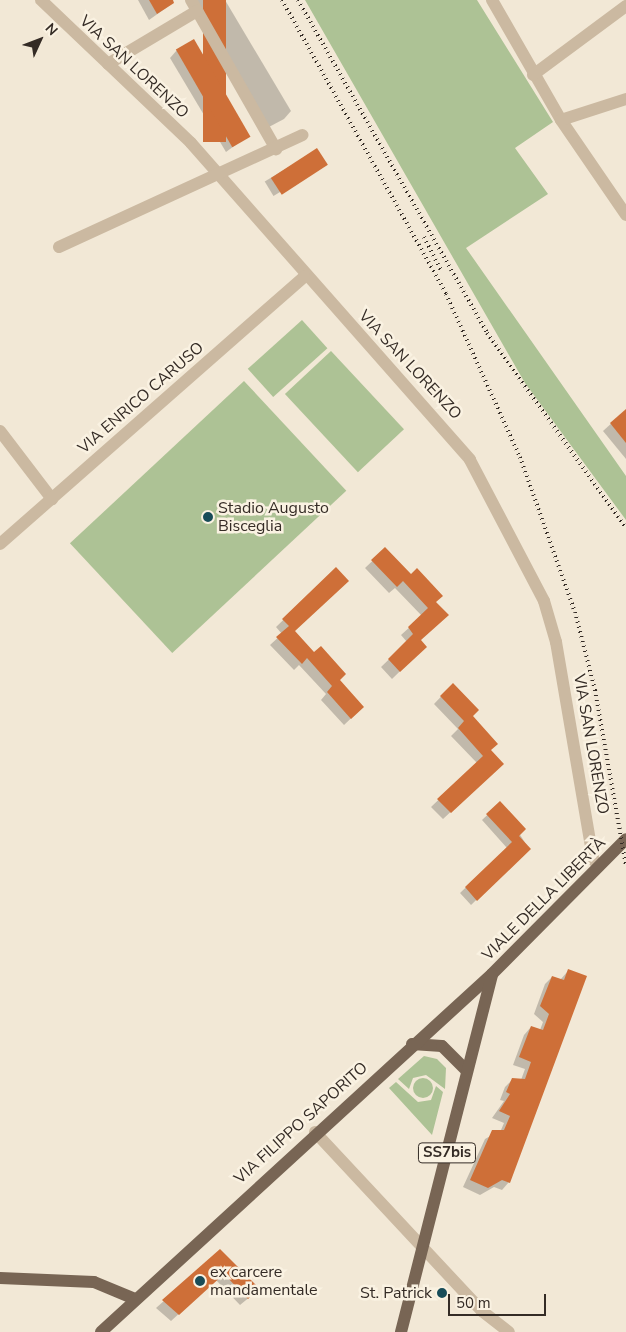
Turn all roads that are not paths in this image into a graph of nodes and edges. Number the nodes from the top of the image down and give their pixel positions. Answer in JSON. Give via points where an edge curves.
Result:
{"nodes":[{"id":1,"x":41,"y":0,"type":"edge"},
{"id":2,"x":492,"y":0,"type":"edge"},
{"id":3,"x":194,"y":5,"type":"edge"},
{"id":4,"x":626,"y":6,"type":"edge"},
{"id":5,"x":108,"y":64,"type":"junction"},
{"id":6,"x":533,"y":75,"type":"junction"},
{"id":7,"x":625,"y":101,"type":"edge"},
{"id":8,"x":561,"y":120,"type":"junction"},
{"id":9,"x":303,"y":135,"type":"dead end"},
{"id":10,"x":276,"y":149,"type":"junction"},
{"id":11,"x":217,"y":177,"type":"junction"},
{"id":12,"x":626,"y":215,"type":"edge"},
{"id":13,"x":59,"y":247,"type":"dead end"},
{"id":14,"x":304,"y":277,"type":"junction"},
{"id":15,"x":0,"y":431,"type":"edge"},
{"id":16,"x":52,"y":499,"type":"junction"},
{"id":17,"x":0,"y":544,"type":"edge"},
{"id":18,"x":626,"y":839,"type":"edge"},
{"id":19,"x":603,"y":862,"type":"junction"},
{"id":20,"x":492,"y":974,"type":"junction"},
{"id":21,"x":412,"y":1044,"type":"junction"},
{"id":22,"x":468,"y":1071,"type":"junction"},
{"id":23,"x":315,"y":1132,"type":"junction"},
{"id":24,"x":422,"y":1249,"type":"junction"},
{"id":25,"x":0,"y":1278,"type":"edge"},
{"id":26,"x":135,"y":1299,"type":"junction"},
{"id":27,"x":101,"y":1332,"type":"edge"},
{"id":28,"x":401,"y":1332,"type":"edge"},
{"id":29,"x":509,"y":1332,"type":"edge"}],
"edges":[{"from":1,"to":5,"type":"street","name":"VIA SAN LORENZO"},
{"from":2,"to":6,"type":"street"},
{"from":3,"to":5,"type":"street"},
{"from":3,"to":10,"type":"street"},
{"from":4,"to":6,"type":"street"},
{"from":5,"to":11,"type":"street","name":"VIA SAN LORENZO","via":[[191,143]]},
{"from":6,"to":8,"type":"street"},
{"from":7,"to":8,"type":"street"},
{"from":8,"to":12,"type":"street"},
{"from":9,"to":10,"type":"street"},
{"from":10,"to":11,"type":"street"},
{"from":11,"to":13,"type":"street"},
{"from":11,"to":14,"type":"street","name":"VIA SAN LORENZO"},
{"from":14,"to":16,"type":"street","name":"VIA ENRICO CARUSO"},
{"from":14,"to":19,"type":"street","name":"VIA SAN LORENZO","via":[[458,442],[508,526],[544,601],[556,642],[592,844]]},
{"from":15,"to":16,"type":"street"},
{"from":16,"to":17,"type":"street","name":"VIA ENRICO CARUSO"},
{"from":18,"to":19,"type":"main road","name":"VIALE DELLA LIBERTÀ"},
{"from":19,"to":20,"type":"main road","name":"VIALE DELLA LIBERTÀ"},
{"from":20,"to":21,"type":"main road","name":"VIA FILIPPO SAPORITO"},
{"from":20,"to":22,"type":"main road","name":"VIALE DELLA LIBERTÀ","number":"SS7bis"},
{"from":21,"to":22,"type":"main road","via":[[442,1046]]},
{"from":21,"to":23,"type":"main road","name":"VIA FILIPPO SAPORITO"},
{"from":22,"to":24,"type":"main road","name":"VIALE DELLA LIBERTÀ","number":"SS7bis"},
{"from":23,"to":24,"type":"street"},
{"from":23,"to":26,"type":"main road","name":"VIA FILIPPO SAPORITO"},
{"from":24,"to":28,"type":"main road","name":"VIALE DELLA LIBERTÀ","number":"SS7bis"},
{"from":24,"to":29,"type":"street","via":[[482,1311]]},
{"from":25,"to":26,"type":"main road","via":[[94,1282]]},
{"from":26,"to":27,"type":"main road","name":"VIA FILIPPO SAPORITO"}]}
